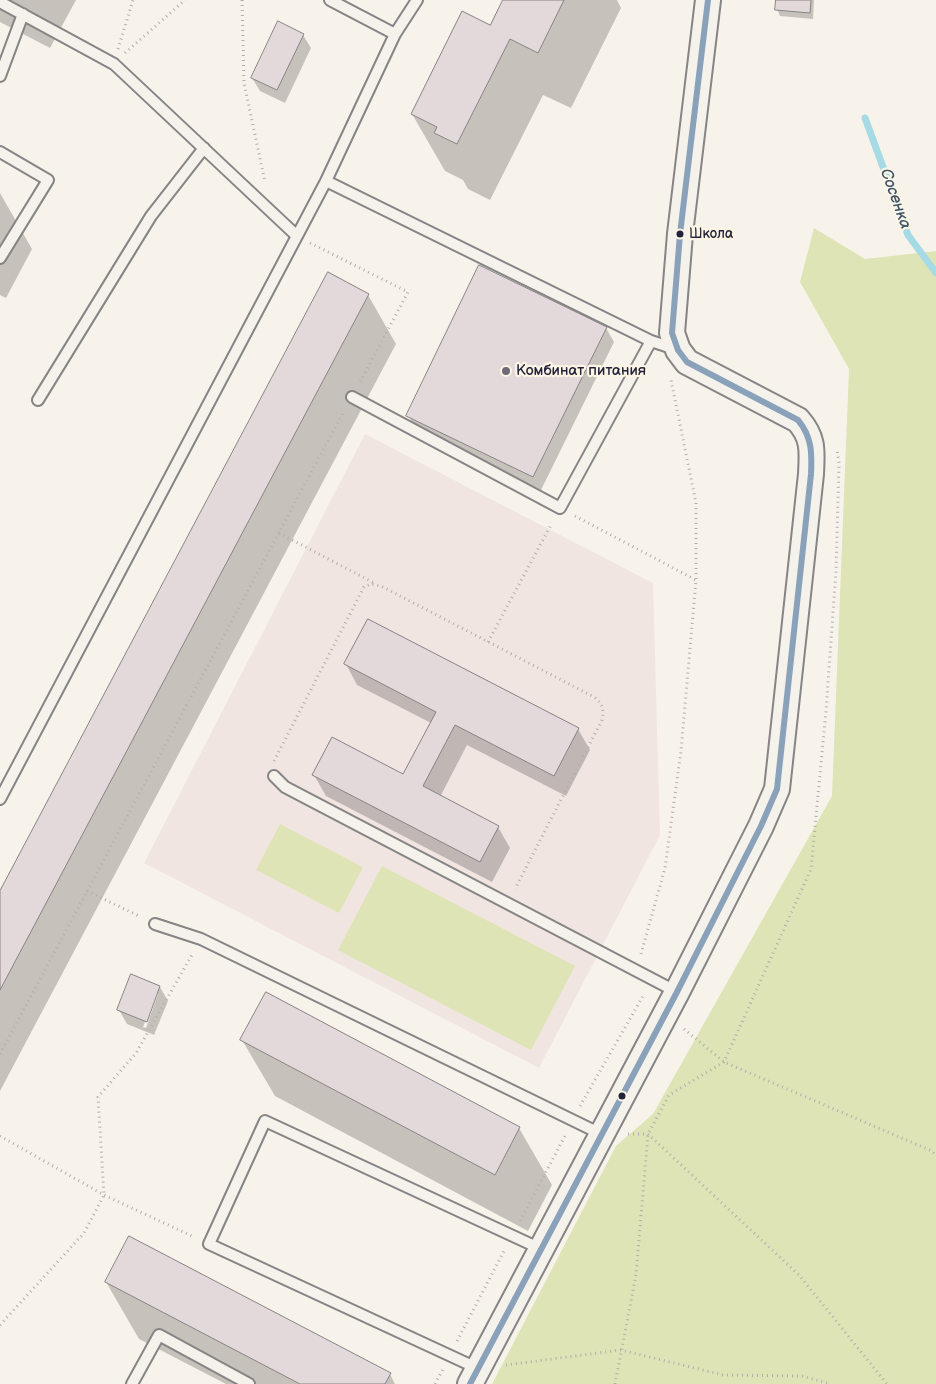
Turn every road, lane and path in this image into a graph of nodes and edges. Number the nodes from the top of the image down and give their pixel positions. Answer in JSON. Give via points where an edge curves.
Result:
{"nodes":[{"id":1,"x":133,"y":0,"type":"edge"},
{"id":2,"x":185,"y":0,"type":"edge"},
{"id":3,"x":242,"y":0,"type":"edge"},
{"id":4,"x":330,"y":0,"type":"edge"},
{"id":5,"x":417,"y":0,"type":"edge"},
{"id":6,"x":708,"y":0,"type":"edge"},
{"id":7,"x":0,"y":2,"type":"edge"},
{"id":8,"x":23,"y":14,"type":"junction"},
{"id":9,"x":396,"y":34,"type":"junction"},
{"id":10,"x":114,"y":64,"type":"junction"},
{"id":11,"x":0,"y":76,"type":"edge"},
{"id":12,"x":204,"y":148,"type":"junction"},
{"id":13,"x":0,"y":152,"type":"edge"},
{"id":14,"x":326,"y":181,"type":"junction"},
{"id":15,"x":271,"y":211,"type":"junction"},
{"id":16,"x":297,"y":236,"type":"junction"},
{"id":17,"x":0,"y":258,"type":"edge"},
{"id":18,"x":663,"y":345,"type":"junction"},
{"id":19,"x":352,"y":397,"type":"junction"},
{"id":20,"x":38,"y":400,"type":"dead end"},
{"id":21,"x":837,"y":447,"type":"dead end"},
{"id":22,"x":560,"y":508,"type":"junction"},
{"id":23,"x":279,"y":533,"type":"junction"},
{"id":24,"x":696,"y":580,"type":"junction"},
{"id":25,"x":381,"y":586,"type":"junction"},
{"id":26,"x":488,"y":642,"type":"junction"},
{"id":27,"x":274,"y":776,"type":"joint"},
{"id":28,"x":0,"y":799,"type":"edge"},
{"id":29,"x":87,"y":891,"type":"junction"},
{"id":30,"x":508,"y":902,"type":"junction"},
{"id":31,"x":155,"y":924,"type":"joint"},
{"id":32,"x":201,"y":939,"type":"junction"},
{"id":33,"x":636,"y":971,"type":"junction"},
{"id":34,"x":677,"y":992,"type":"junction"},
{"id":35,"x":643,"y":996,"type":"junction"},
{"id":36,"x":666,"y":1014,"type":"junction"},
{"id":37,"x":0,"y":1054,"type":"edge"},
{"id":38,"x":724,"y":1062,"type":"junction"},
{"id":39,"x":573,"y":1119,"type":"junction"},
{"id":40,"x":601,"y":1134,"type":"junction"},
{"id":41,"x":648,"y":1134,"type":"junction"},
{"id":42,"x":0,"y":1136,"type":"edge"},
{"id":43,"x":936,"y":1156,"type":"edge"},
{"id":44,"x":104,"y":1195,"type":"junction"},
{"id":45,"x":512,"y":1236,"type":"junction"},
{"id":46,"x":209,"y":1244,"type":"junction"},
{"id":47,"x":541,"y":1249,"type":"junction"},
{"id":48,"x":0,"y":1325,"type":"edge"},
{"id":49,"x":621,"y":1350,"type":"junction"},
{"id":50,"x":450,"y":1355,"type":"junction"},
{"id":51,"x":474,"y":1376,"type":"edge"},
{"id":52,"x":132,"y":1384,"type":"edge"},
{"id":53,"x":249,"y":1384,"type":"edge"},
{"id":54,"x":435,"y":1384,"type":"edge"},
{"id":55,"x":615,"y":1384,"type":"edge"},
{"id":56,"x":830,"y":1384,"type":"edge"},
{"id":57,"x":887,"y":1384,"type":"edge"}],
"edges":[{"from":1,"to":10,"type":"path"},
{"from":2,"to":10,"type":"path"},
{"from":3,"to":15,"type":"path","via":[[244,83]]},
{"from":4,"to":9,"type":"lane"},
{"from":5,"to":9,"type":"lane"},
{"from":6,"to":18,"type":"street","via":[[678,254],[672,333]]},
{"from":7,"to":8,"type":"lane"},
{"from":8,"to":10,"type":"lane"},
{"from":8,"to":11,"type":"lane"},
{"from":9,"to":14,"type":"lane"},
{"from":10,"to":12,"type":"lane"},
{"from":12,"to":15,"type":"lane"},
{"from":12,"to":20,"type":"lane","via":[[151,216]]},
{"from":13,"to":17,"type":"lane","via":[[48,180]]},
{"from":14,"to":16,"type":"lane"},
{"from":14,"to":18,"type":"lane"},
{"from":15,"to":16,"type":"lane"},
{"from":16,"to":19,"type":"path","via":[[408,292]]},
{"from":16,"to":28,"type":"lane"},
{"from":18,"to":22,"type":"lane"},
{"from":18,"to":24,"type":"path","via":[[696,503]]},
{"from":18,"to":34,"type":"street","via":[[701,371],[798,420],[808,431],[812,452],[777,788]]},
{"from":19,"to":22,"type":"lane"},
{"from":19,"to":23,"type":"path"},
{"from":21,"to":38,"type":"path","via":[[836,571],[811,868]]},
{"from":22,"to":24,"type":"path"},
{"from":22,"to":26,"type":"path"},
{"from":23,"to":25,"type":"path"},
{"from":23,"to":29,"type":"path"},
{"from":24,"to":33,"type":"path","via":[[665,868]]},
{"from":25,"to":26,"type":"path"},
{"from":25,"to":27,"type":"path","via":[[371,584],[364,588],[273,764]]},
{"from":26,"to":30,"type":"path","via":[[594,697],[604,710],[602,720]]},
{"from":27,"to":30,"type":"lane","via":[[285,787]]},
{"from":29,"to":31,"type":"path"},
{"from":29,"to":37,"type":"path"},
{"from":30,"to":33,"type":"lane"},
{"from":31,"to":32,"type":"lane"},
{"from":32,"to":39,"type":"lane"},
{"from":32,"to":44,"type":"path","via":[[136,1053],[98,1097]]},
{"from":33,"to":34,"type":"lane"},
{"from":33,"to":35,"type":"path","via":[[629,985]]},
{"from":34,"to":36,"type":"street"},
{"from":35,"to":36,"type":"path"},
{"from":35,"to":39,"type":"path"},
{"from":36,"to":38,"type":"path"},
{"from":36,"to":40,"type":"street"},
{"from":38,"to":41,"type":"path","via":[[668,1095]]},
{"from":38,"to":43,"type":"path"},
{"from":39,"to":40,"type":"lane"},
{"from":39,"to":45,"type":"path"},
{"from":40,"to":41,"type":"path"},
{"from":40,"to":47,"type":"street"},
{"from":41,"to":49,"type":"path","via":[[636,1275]]},
{"from":41,"to":57,"type":"path","via":[[799,1275]]},
{"from":42,"to":44,"type":"path"},
{"from":44,"to":46,"type":"path"},
{"from":44,"to":48,"type":"path","via":[[84,1233]]},
{"from":45,"to":46,"type":"lane","via":[[265,1121]]},
{"from":45,"to":47,"type":"lane"},
{"from":45,"to":50,"type":"path"},
{"from":46,"to":50,"type":"lane"},
{"from":47,"to":51,"type":"street"},
{"from":49,"to":51,"type":"path"},
{"from":49,"to":55,"type":"path"},
{"from":49,"to":56,"type":"path","via":[[723,1375],[802,1376]]},
{"from":50,"to":51,"type":"lane"},
{"from":50,"to":54,"type":"path"},
{"from":52,"to":53,"type":"lane","via":[[159,1335]]}]}
